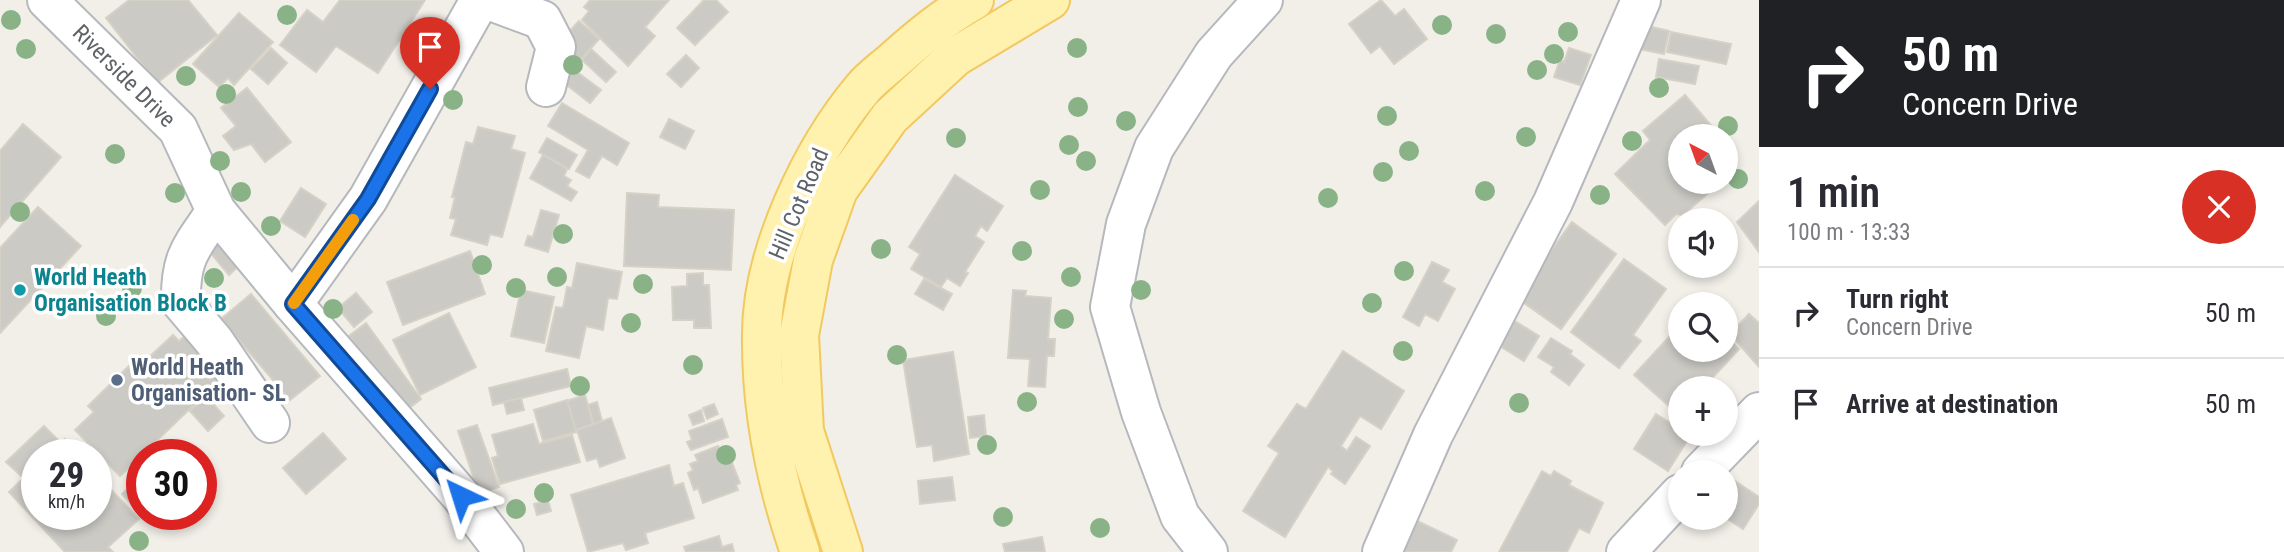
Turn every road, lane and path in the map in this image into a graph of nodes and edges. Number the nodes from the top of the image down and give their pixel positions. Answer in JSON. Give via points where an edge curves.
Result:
{"nodes":[{"id":1,"x":47,"y":0,"type":"edge"},
{"id":2,"x":480,"y":0,"type":"edge"},
{"id":3,"x":488,"y":0,"type":"edge"},
{"id":4,"x":974,"y":0,"type":"edge"},
{"id":5,"x":1050,"y":0,"type":"edge"},
{"id":6,"x":1263,"y":0,"type":"edge"},
{"id":7,"x":1641,"y":0,"type":"edge"},
{"id":8,"x":546,"y":87,"type":"dead end"},
{"id":9,"x":216,"y":211,"type":"junction"},
{"id":10,"x":293,"y":304,"type":"junction"},
{"id":11,"x":1759,"y":412,"type":"edge"},
{"id":12,"x":270,"y":423,"type":"dead end"},
{"id":13,"x":1713,"y":460,"type":"edge"},
{"id":14,"x":1668,"y":507,"type":"edge"},
{"id":15,"x":504,"y":552,"type":"edge"},
{"id":16,"x":800,"y":552,"type":"edge"},
{"id":17,"x":843,"y":552,"type":"edge"},
{"id":18,"x":1208,"y":552,"type":"edge"},
{"id":19,"x":1382,"y":552,"type":"edge"},
{"id":20,"x":1626,"y":552,"type":"edge"}],
"edges":[{"from":1,"to":9,"type":"street","name":"Riverside Drive","via":[[178,129]]},
{"from":2,"to":10,"type":"street","via":[[368,199]]},
{"from":3,"to":8,"type":"street","via":[[542,20],[556,47]]},
{"from":4,"to":16,"type":"main road","name":"Hill Cot Road","via":[[940,19],[864,87],[817,153],[774,251],[762,333],[770,432],[786,512]]},
{"from":5,"to":17,"type":"main road","name":"Hill Cot Road","via":[[955,57],[891,117],[838,190],[813,260],[799,335],[804,431]]},
{"from":6,"to":18,"type":"street","via":[[1214,54],[1154,148],[1126,224],[1110,307],[1141,412],[1181,516]]},
{"from":7,"to":19,"type":"street","via":[[1553,202],[1433,435]]},
{"from":9,"to":10,"type":"street","name":"Riverside Drive"},
{"from":9,"to":12,"type":"street","via":[[180,273],[181,302]]},
{"from":10,"to":15,"type":"street","name":"Riverside Drive","via":[[461,496]]},
{"from":11,"to":13,"type":"street"},
{"from":14,"to":20,"type":"street"}]}
